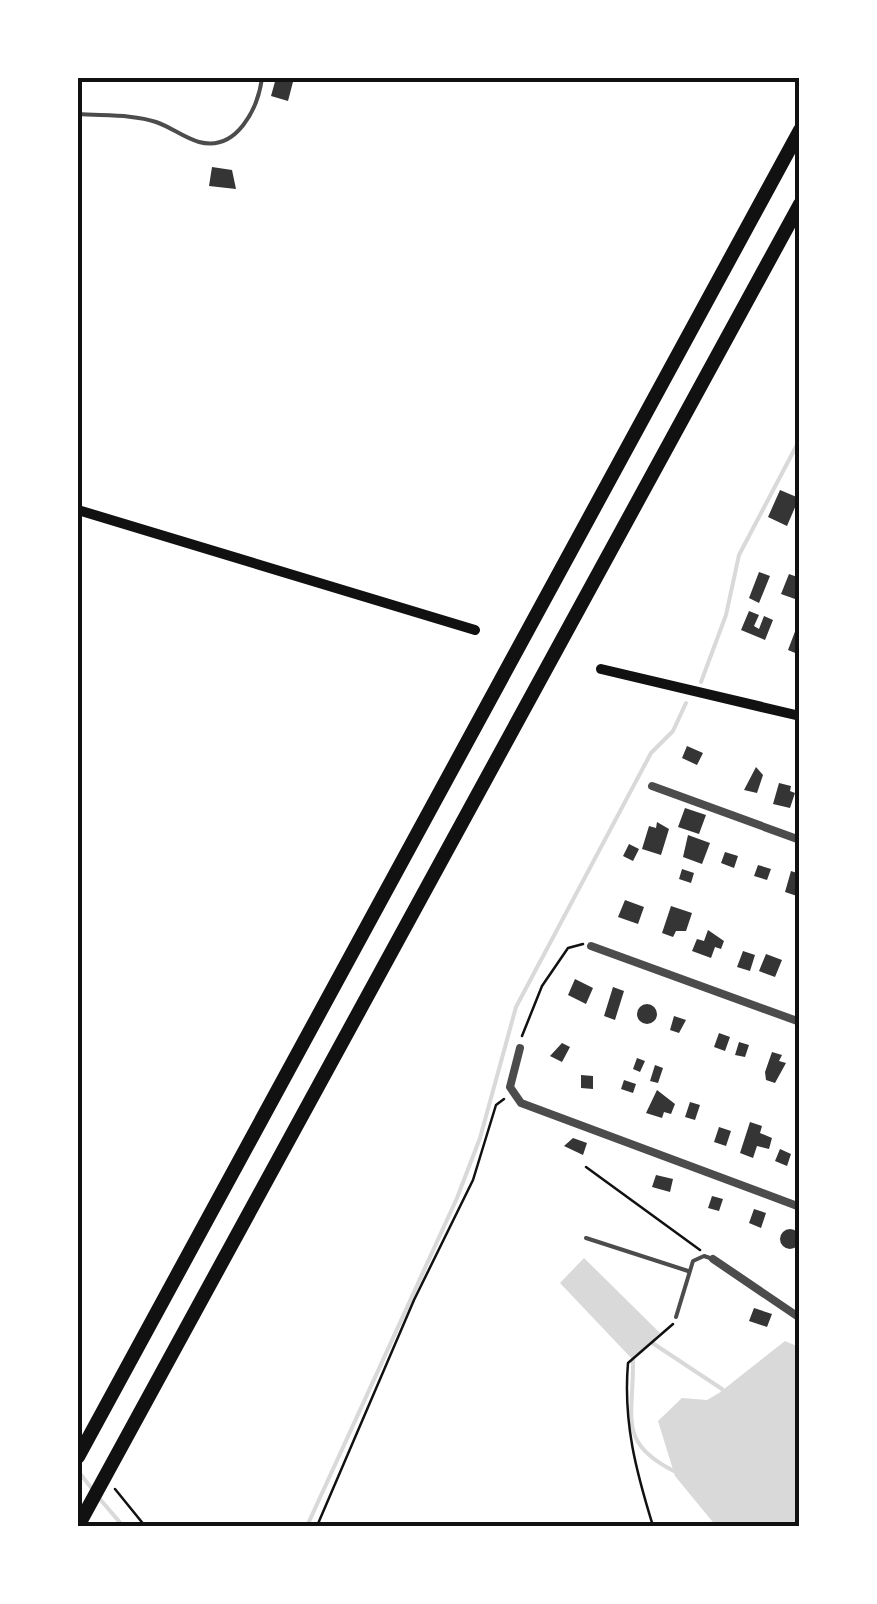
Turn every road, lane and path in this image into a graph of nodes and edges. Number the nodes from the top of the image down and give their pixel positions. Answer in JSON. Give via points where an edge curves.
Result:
{"nodes":[{"id":1,"x":262,"y":78,"type":"edge"},
{"id":2,"x":78,"y":114,"type":"edge"},
{"id":3,"x":800,"y":130,"type":"edge"},
{"id":4,"x":800,"y":204,"type":"edge"},
{"id":5,"x":80,"y":509,"type":"edge"},
{"id":6,"x":475,"y":630,"type":"dead end"},
{"id":7,"x":602,"y":669,"type":"dead end"},
{"id":8,"x":800,"y":716,"type":"edge"},
{"id":9,"x":652,"y":786,"type":"dead end"},
{"id":10,"x":800,"y":840,"type":"edge"},
{"id":11,"x":591,"y":946,"type":"joint"},
{"id":12,"x":800,"y":1022,"type":"edge"},
{"id":13,"x":520,"y":1048,"type":"joint"},
{"id":14,"x":511,"y":1094,"type":"junction"},
{"id":15,"x":586,"y":1167,"type":"dead end"},
{"id":16,"x":800,"y":1206,"type":"edge"},
{"id":17,"x":586,"y":1238,"type":"dead end"},
{"id":18,"x":708,"y":1257,"type":"junction"},
{"id":19,"x":688,"y":1271,"type":"junction"},
{"id":20,"x":676,"y":1318,"type":"joint"},
{"id":21,"x":800,"y":1318,"type":"edge"},
{"id":22,"x":81,"y":1451,"type":"edge"},
{"id":23,"x":140,"y":1520,"type":"dead end"},
{"id":24,"x":78,"y":1526,"type":"edge"},
{"id":25,"x":146,"y":1526,"type":"edge"},
{"id":26,"x":318,"y":1526,"type":"edge"},
{"id":27,"x":653,"y":1526,"type":"edge"}],
"edges":[{"from":1,"to":2,"type":"lane","via":[[244,125],[220,142],[194,141],[154,121]]},
{"from":3,"to":22,"type":"highway"},
{"from":4,"to":24,"type":"highway"},
{"from":5,"to":6,"type":"main road"},
{"from":7,"to":8,"type":"main road"},
{"from":9,"to":10,"type":"street"},
{"from":11,"to":12,"type":"street"},
{"from":11,"to":13,"type":"path","via":[[568,948],[523,1029]]},
{"from":13,"to":14,"type":"street"},
{"from":14,"to":16,"type":"street","via":[[594,1134]]},
{"from":14,"to":26,"type":"path","via":[[496,1106],[473,1180]]},
{"from":15,"to":18,"type":"path"},
{"from":17,"to":19,"type":"lane"},
{"from":18,"to":19,"type":"lane"},
{"from":18,"to":21,"type":"street"},
{"from":19,"to":20,"type":"lane"},
{"from":20,"to":27,"type":"path","via":[[630,1362],[627,1432]]},
{"from":23,"to":25,"type":"path"}]}
